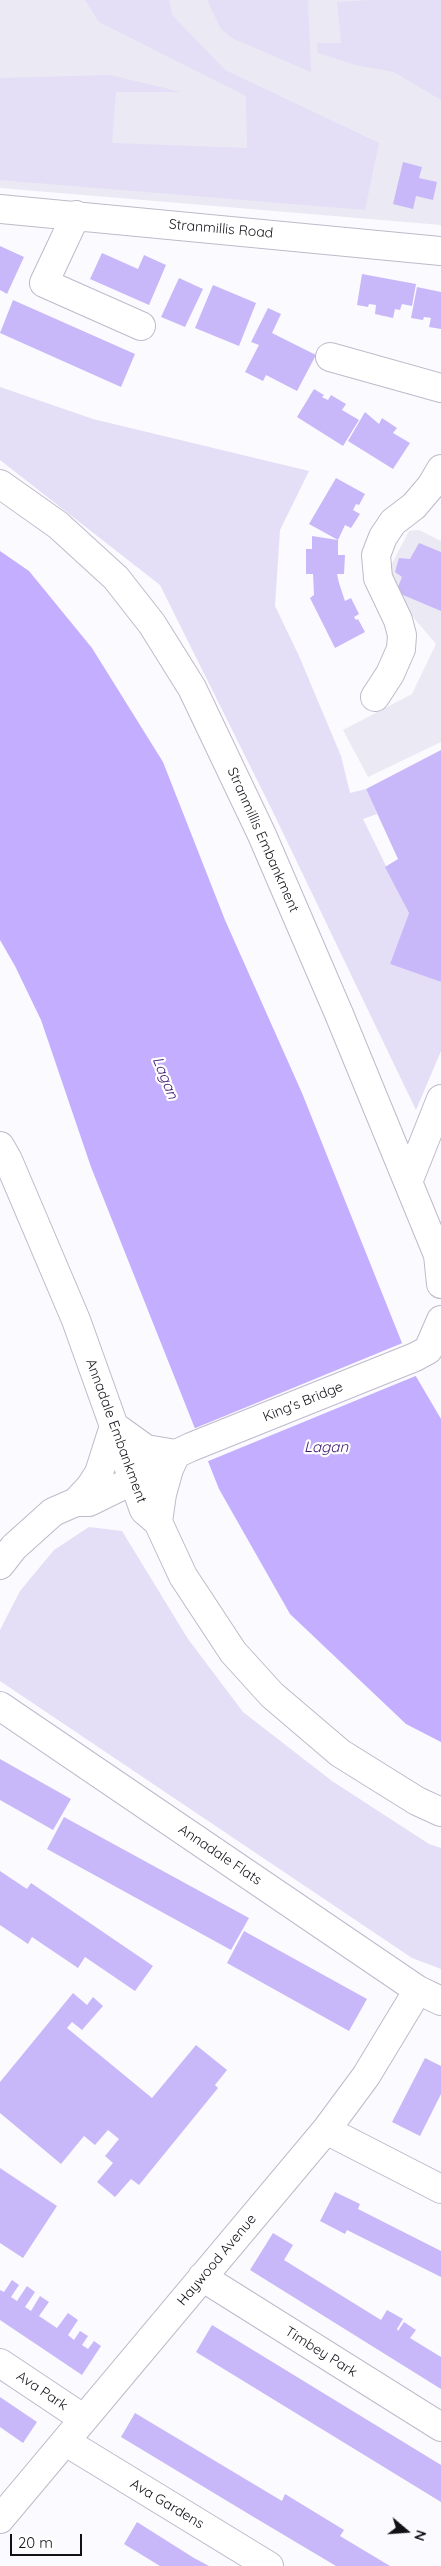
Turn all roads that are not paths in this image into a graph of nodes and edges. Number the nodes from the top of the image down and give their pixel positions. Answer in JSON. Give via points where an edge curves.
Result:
{"nodes":[{"id":1,"x":0,"y":209,"type":"edge"},
{"id":2,"x":76,"y":215,"type":"junction"},
{"id":3,"x":441,"y":251,"type":"edge"},
{"id":4,"x":141,"y":326,"type":"dead end"},
{"id":5,"x":330,"y":356,"type":"dead end"},
{"id":6,"x":441,"y":388,"type":"edge"},
{"id":7,"x":441,"y":469,"type":"edge"},
{"id":8,"x":0,"y":484,"type":"edge"},
{"id":9,"x":375,"y":697,"type":"dead end"},
{"id":10,"x":441,"y":1099,"type":"edge"},
{"id":11,"x":0,"y":1146,"type":"edge"},
{"id":12,"x":408,"y":1182,"type":"junction"},
{"id":13,"x":440,"y":1256,"type":"edge"},
{"id":14,"x":441,"y":1284,"type":"edge"},
{"id":15,"x":441,"y":1320,"type":"edge"},
{"id":16,"x":428,"y":1354,"type":"edge"},
{"id":17,"x":114,"y":1426,"type":"junction"},
{"id":18,"x":184,"y":1451,"type":"junction"},
{"id":19,"x":132,"y":1481,"type":"junction"},
{"id":20,"x":76,"y":1502,"type":"junction"},
{"id":21,"x":158,"y":1522,"type":"junction"},
{"id":22,"x":0,"y":1565,"type":"edge"},
{"id":23,"x":0,"y":1706,"type":"edge"},
{"id":24,"x":441,"y":1812,"type":"edge"},
{"id":25,"x":430,"y":1995,"type":"edge"},
{"id":26,"x":326,"y":2130,"type":"junction"},
{"id":27,"x":441,"y":2190,"type":"edge"},
{"id":28,"x":202,"y":2277,"type":"junction"},
{"id":29,"x":0,"y":2363,"type":"edge"},
{"id":30,"x":84,"y":2419,"type":"junction"},
{"id":31,"x":441,"y":2427,"type":"edge"},
{"id":32,"x":66,"y":2442,"type":"junction"},
{"id":33,"x":0,"y":2519,"type":"edge"},
{"id":34,"x":269,"y":2566,"type":"edge"}],
"edges":[{"from":1,"to":2,"type":"street","name":"Stranmillis Road"},
{"from":2,"to":3,"type":"street","name":"Stranmillis Road"},
{"from":2,"to":4,"type":"street","via":[[44,283]]},
{"from":5,"to":6,"type":"street"},
{"from":7,"to":9,"type":"street","via":[[414,506],[393,522],[376,555],[378,578],[402,635],[401,650]]},
{"from":8,"to":12,"type":"street","name":"Stranmillis Embankment","via":[[58,525],[116,578],[152,624],[192,688],[262,835]]},
{"from":10,"to":12,"type":"street"},
{"from":11,"to":17,"type":"street","name":"Annadale Embankment","via":[[76,1320]]},
{"from":12,"to":13,"type":"street","name":"Stranmillis Embankment"},
{"from":13,"to":14,"type":"street","name":"Stranmillis Embankment"},
{"from":15,"to":16,"type":"street"},
{"from":16,"to":18,"type":"street","name":"King's Bridge"},
{"from":17,"to":18,"type":"street","via":[[146,1449]]},
{"from":17,"to":19,"type":"street","name":"Annadale Embankment"},
{"from":17,"to":20,"type":"street","via":[[99,1473]]},
{"from":18,"to":19,"type":"street","name":"King's Bridge"},
{"from":18,"to":21,"type":"street","via":[[169,1469]]},
{"from":19,"to":20,"type":"street","name":"King's Bridge","via":[[89,1502]]},
{"from":19,"to":21,"type":"street","name":"Annadale Embankment","via":[[144,1510]]},
{"from":20,"to":22,"type":"street","via":[[53,1512],[14,1547]]},
{"from":21,"to":24,"type":"street","name":"Annadale Embankment","via":[[184,1576],[233,1652],[272,1695],[340,1753]]},
{"from":23,"to":25,"type":"street","name":"Annadale Flats"},
{"from":25,"to":26,"type":"street","name":"Haywood Avenue"},
{"from":26,"to":27,"type":"street"},
{"from":26,"to":28,"type":"street","name":"Haywood Avenue"},
{"from":28,"to":30,"type":"street","name":"Haywood Avenue"},
{"from":28,"to":31,"type":"street","name":"Timbey Park"},
{"from":29,"to":30,"type":"street","name":"Ava Park"},
{"from":30,"to":32,"type":"street","name":"Haywood Avenue"},
{"from":32,"to":33,"type":"street","name":"Haywood Avenue"},
{"from":32,"to":34,"type":"street","name":"Ava Gardens"}]}
